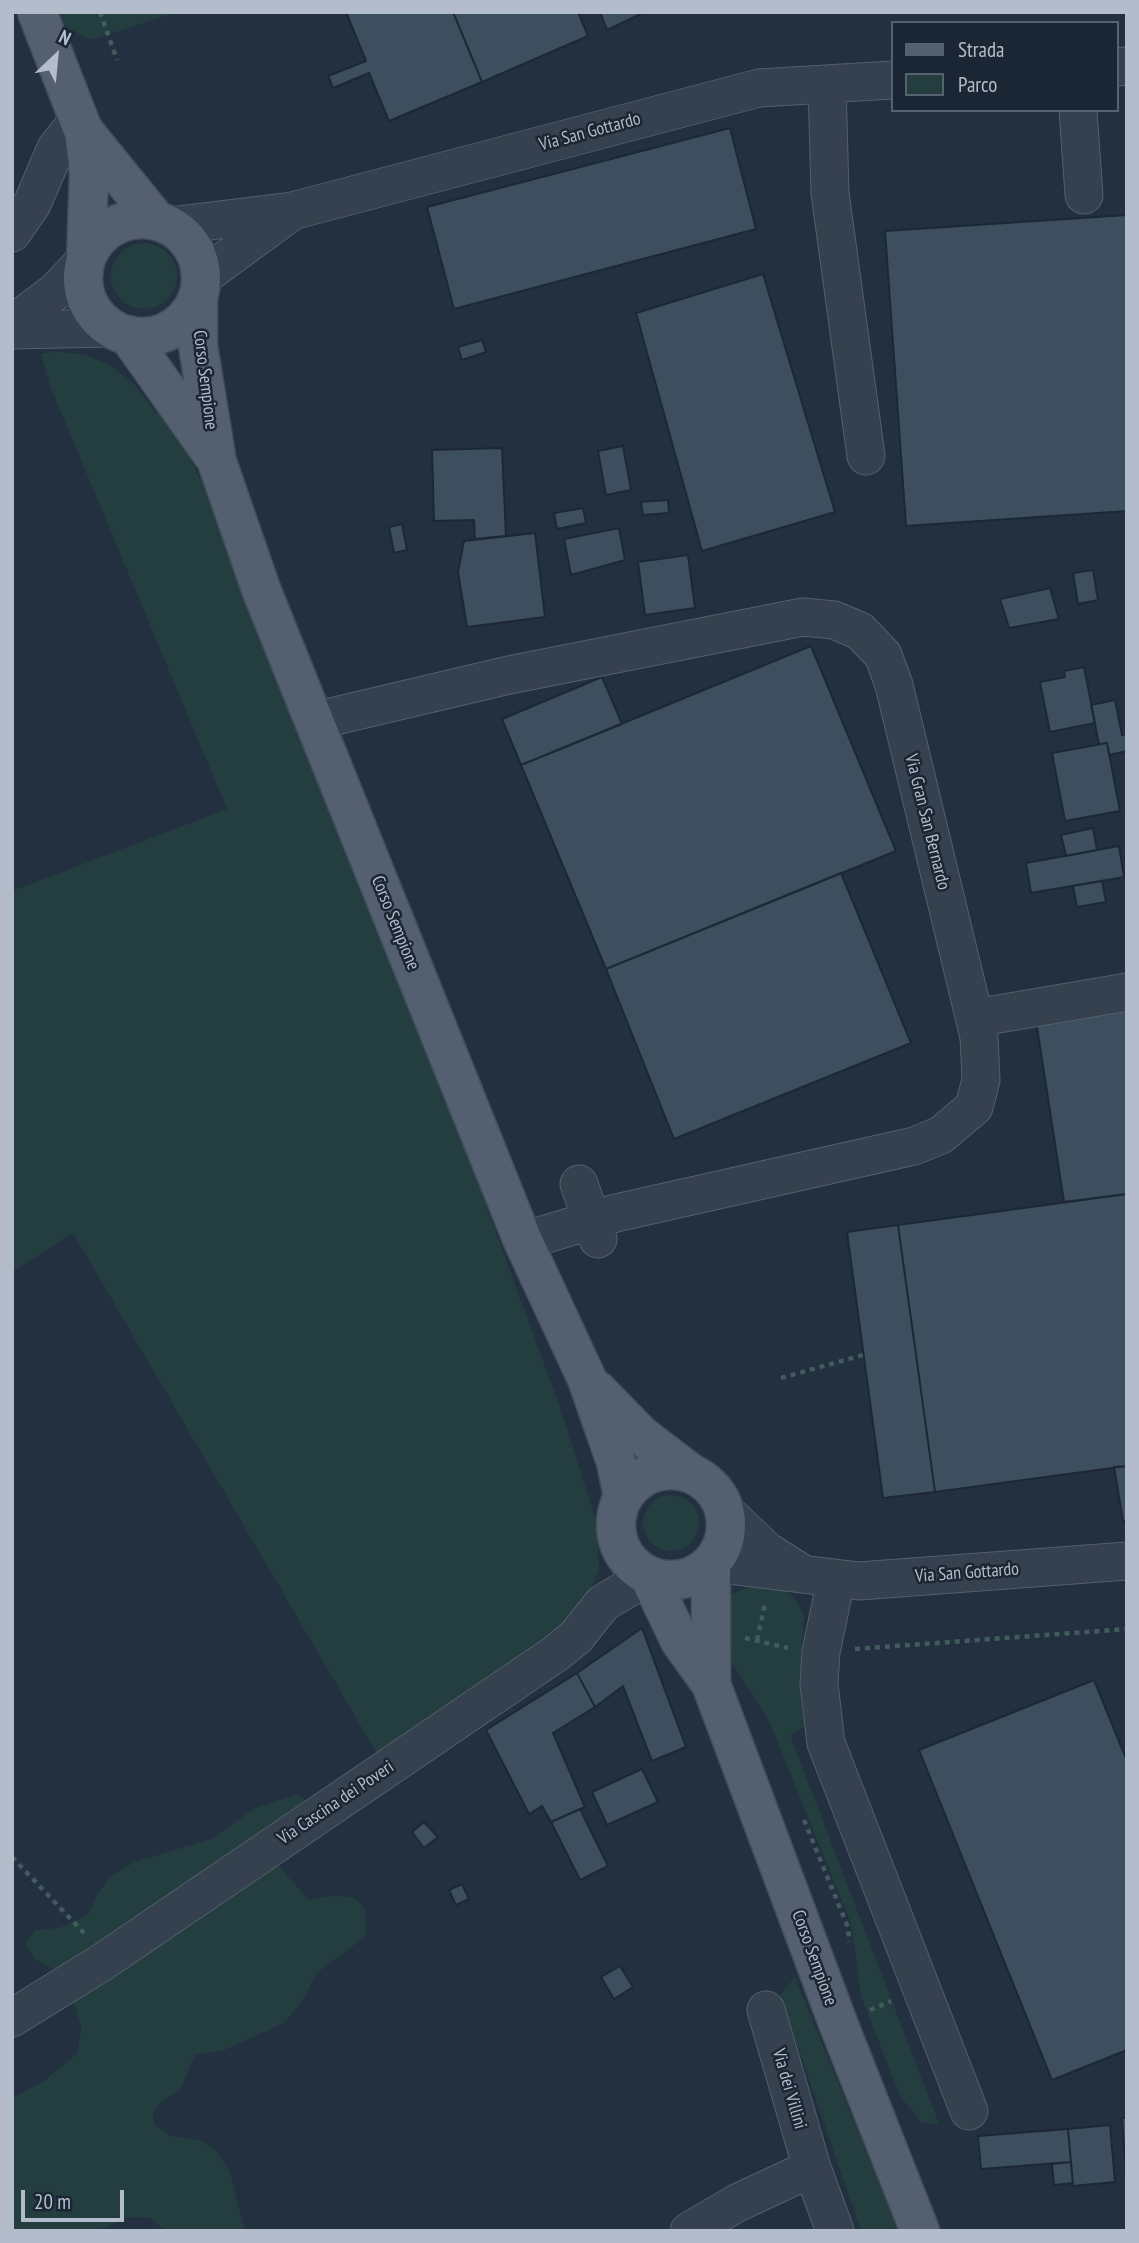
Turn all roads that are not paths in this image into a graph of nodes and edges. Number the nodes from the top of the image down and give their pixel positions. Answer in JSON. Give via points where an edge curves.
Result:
{"nodes":[{"id":1,"x":37,"y":12,"type":"edge"},
{"id":2,"x":890,"y":80,"type":"edge"},
{"id":3,"x":827,"y":84,"type":"junction"},
{"id":4,"x":1078,"y":112,"type":"edge"},
{"id":5,"x":81,"y":125,"type":"junction"},
{"id":6,"x":1084,"y":195,"type":"dead end"},
{"id":7,"x":292,"y":211,"type":"junction"},
{"id":8,"x":163,"y":223,"type":"junction"},
{"id":9,"x":12,"y":233,"type":"edge"},
{"id":10,"x":86,"y":259,"type":"junction"},
{"id":11,"x":200,"y":288,"type":"junction"},
{"id":12,"x":12,"y":324,"type":"edge"},
{"id":13,"x":12,"y":330,"type":"edge"},
{"id":14,"x":119,"y":331,"type":"junction"},
{"id":15,"x":866,"y":456,"type":"dead end"},
{"id":16,"x":217,"y":462,"type":"junction"},
{"id":17,"x":314,"y":721,"type":"junction"},
{"id":18,"x":1127,"y":992,"type":"edge"},
{"id":19,"x":975,"y":1018,"type":"junction"},
{"id":20,"x":579,"y":1184,"type":"dead end"},
{"id":21,"x":594,"y":1230,"type":"junction"},
{"id":22,"x":523,"y":1241,"type":"junction"},
{"id":23,"x":587,"y":1379,"type":"junction"},
{"id":24,"x":692,"y":1474,"type":"junction"},
{"id":25,"x":623,"y":1496,"type":"junction"},
{"id":26,"x":725,"y":1511,"type":"junction"},
{"id":27,"x":1127,"y":1561,"type":"edge"},
{"id":28,"x":711,"y":1563,"type":"junction"},
{"id":29,"x":649,"y":1576,"type":"junction"},
{"id":30,"x":821,"y":1578,"type":"junction"},
{"id":31,"x":711,"y":1684,"type":"junction"},
{"id":32,"x":766,"y":2010,"type":"dead end"},
{"id":33,"x":12,"y":2018,"type":"edge"},
{"id":34,"x":969,"y":2111,"type":"dead end"},
{"id":35,"x":812,"y":2168,"type":"junction"},
{"id":36,"x":689,"y":2231,"type":"edge"},
{"id":37,"x":835,"y":2231,"type":"edge"},
{"id":38,"x":920,"y":2231,"type":"edge"}],
"edges":[{"from":1,"to":5,"type":"main road"},
{"from":2,"to":3,"type":"street","name":"Via San Gottardo"},
{"from":3,"to":7,"type":"street","name":"Via San Gottardo","via":[[758,88]]},
{"from":3,"to":15,"type":"street","via":[[830,193]]},
{"from":4,"to":6,"type":"street"},
{"from":5,"to":8,"type":"main road"},
{"from":5,"to":9,"type":"street","via":[[56,148],[32,204]]},
{"from":5,"to":10,"type":"main road","via":[[89,173]]},
{"from":7,"to":8,"type":"street","name":"Via San Gottardo"},
{"from":7,"to":11,"type":"street","name":"Via San Gottardo"},
{"from":8,"to":10,"type":"main road","via":[[130,220],[107,230]]},
{"from":8,"to":11,"type":"main road","via":[[193,247]]},
{"from":10,"to":12,"type":"street","via":[[56,291]]},
{"from":10,"to":14,"type":"main road","via":[[86,298],[96,315]]},
{"from":11,"to":14,"type":"main road","via":[[190,316],[161,334]]},
{"from":11,"to":16,"type":"main road","name":"Corso Sempione","via":[[198,346]]},
{"from":13,"to":14,"type":"street"},
{"from":14,"to":16,"type":"main road","name":"Corso Sempione"},
{"from":16,"to":17,"type":"main road","name":"Corso Sempione"},
{"from":17,"to":19,"type":"street","name":"Via Gran San Bernardo","via":[[509,675],[803,617],[834,620],[860,631],[883,655],[894,685]]},
{"from":17,"to":22,"type":"main road","name":"Corso Sempione"},
{"from":18,"to":19,"type":"street"},
{"from":19,"to":21,"type":"street","name":"Via Gran San Bernardo","via":[[981,1080],[974,1107],[941,1135]]},
{"from":20,"to":21,"type":"street"},
{"from":21,"to":22,"type":"street","name":"Via Gran San Bernardo"},
{"from":22,"to":23,"type":"main road","name":"Corso Sempione"},
{"from":23,"to":24,"type":"main road","name":"Corso Sempione","via":[[642,1436]]},
{"from":23,"to":25,"type":"main road","name":"Corso Sempione"},
{"from":24,"to":25,"type":"main road","via":[[659,1470],[644,1476]]},
{"from":24,"to":26,"type":"main road","via":[[707,1483]]},
{"from":25,"to":29,"type":"main road","via":[[616,1519],[618,1543],[626,1557]]},
{"from":26,"to":28,"type":"main road","via":[[724,1539]]},
{"from":26,"to":30,"type":"street","via":[[767,1551]]},
{"from":27,"to":30,"type":"street","name":"Via San Gottardo"},
{"from":28,"to":29,"type":"main road","via":[[681,1579]]},
{"from":28,"to":30,"type":"street","name":"Via San Gottardo"},
{"from":28,"to":31,"type":"main road","name":"Corso Sempione"},
{"from":29,"to":31,"type":"main road","name":"Corso Sempione","via":[[680,1641]]},
{"from":29,"to":33,"type":"street","name":"Via Cascina dei Poveri","via":[[603,1603],[576,1637],[555,1654],[101,1963]]},
{"from":30,"to":34,"type":"street","via":[[820,1709],[826,1743]]},
{"from":31,"to":38,"type":"main road","name":"Corso Sempione"},
{"from":32,"to":35,"type":"street","name":"Via dei Villini"},
{"from":35,"to":36,"type":"street"},
{"from":35,"to":37,"type":"street","name":"Via dei Villini"}]}
